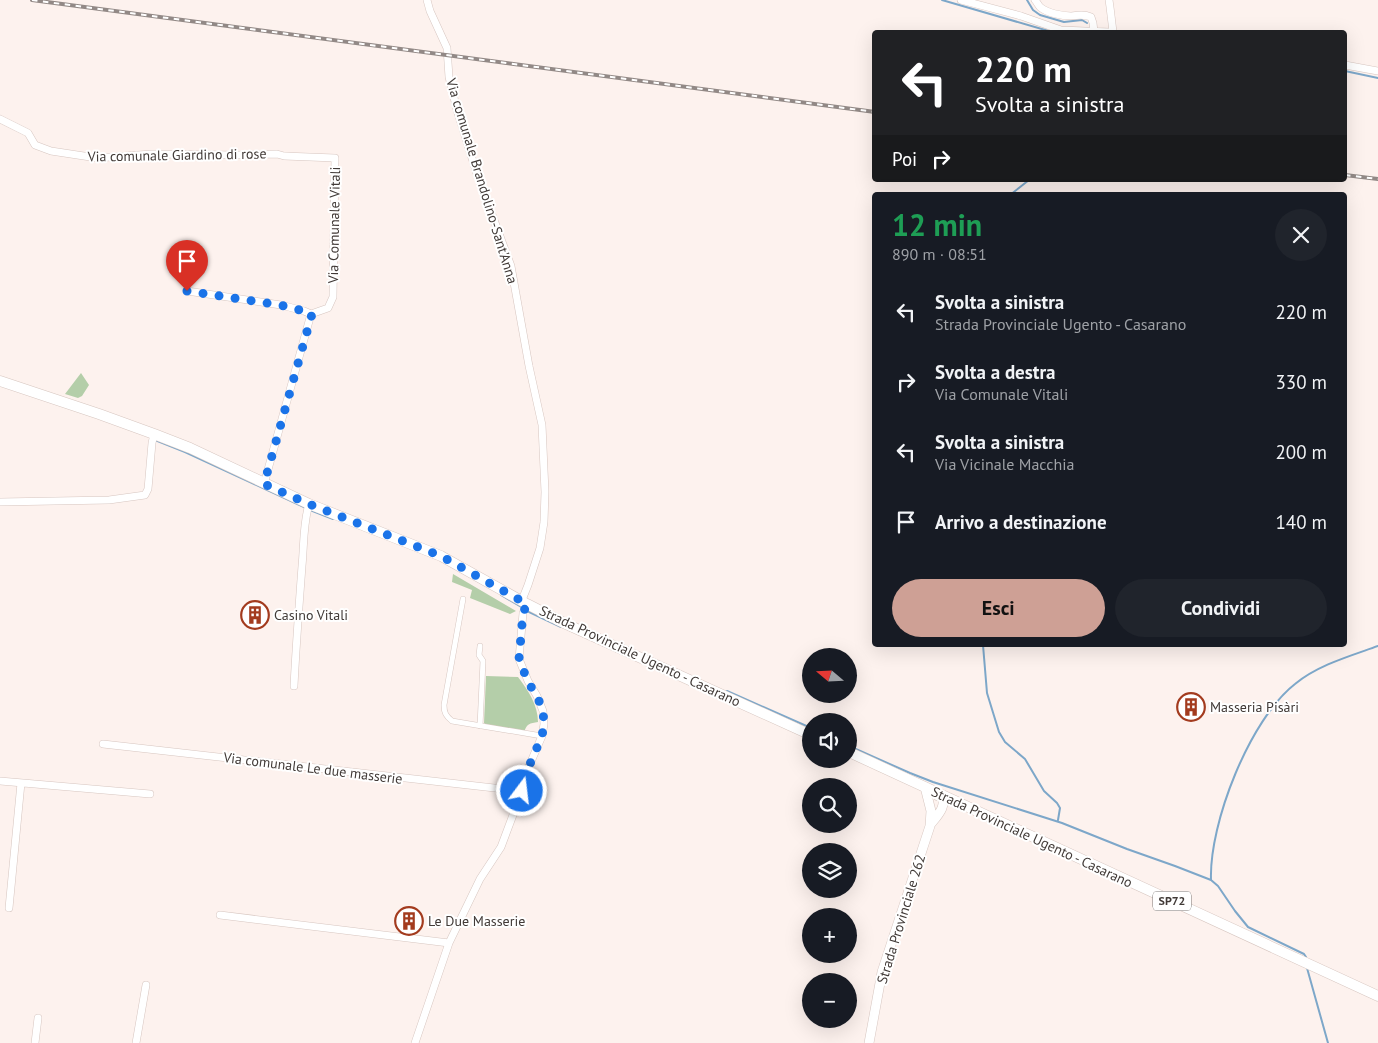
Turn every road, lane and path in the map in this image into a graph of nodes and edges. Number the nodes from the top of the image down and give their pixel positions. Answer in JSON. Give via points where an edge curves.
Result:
{"nodes":[{"id":1,"x":427,"y":0,"type":"edge"},
{"id":2,"x":961,"y":0,"type":"edge"},
{"id":3,"x":1035,"y":0,"type":"edge"},
{"id":4,"x":1108,"y":0,"type":"edge"},
{"id":5,"x":1061,"y":30,"type":"edge"},
{"id":6,"x":1094,"y":30,"type":"edge"},
{"id":7,"x":1113,"y":30,"type":"edge"},
{"id":8,"x":1347,"y":65,"type":"edge"},
{"id":9,"x":1378,"y":71,"type":"edge"},
{"id":10,"x":0,"y":119,"type":"edge"},
{"id":11,"x":335,"y":158,"type":"joint"},
{"id":12,"x":187,"y":291,"type":"dead end"},
{"id":13,"x":312,"y":314,"type":"junction"},
{"id":14,"x":0,"y":380,"type":"edge"},
{"id":15,"x":153,"y":439,"type":"junction"},
{"id":16,"x":264,"y":484,"type":"junction"},
{"id":17,"x":0,"y":502,"type":"edge"},
{"id":18,"x":308,"y":509,"type":"junction"},
{"id":19,"x":464,"y":599,"type":"dead end"},
{"id":20,"x":524,"y":606,"type":"junction"},
{"id":21,"x":480,"y":646,"type":"dead end"},
{"id":22,"x":294,"y":686,"type":"dead end"},
{"id":23,"x":480,"y":726,"type":"junction"},
{"id":24,"x":802,"y":731,"type":"edge"},
{"id":25,"x":542,"y":736,"type":"junction"},
{"id":26,"x":103,"y":744,"type":"dead end"},
{"id":27,"x":857,"y":756,"type":"edge"},
{"id":28,"x":0,"y":781,"type":"edge"},
{"id":29,"x":21,"y":783,"type":"junction"},
{"id":30,"x":925,"y":787,"type":"junction"},
{"id":31,"x":522,"y":791,"type":"junction"},
{"id":32,"x":150,"y":794,"type":"dead end"},
{"id":33,"x":941,"y":794,"type":"junction"},
{"id":34,"x":966,"y":806,"type":"junction"},
{"id":35,"x":941,"y":811,"type":"junction"},
{"id":36,"x":931,"y":812,"type":"junction"},
{"id":37,"x":930,"y":826,"type":"junction"},
{"id":38,"x":8,"y":908,"type":"dead end"},
{"id":39,"x":220,"y":915,"type":"dead end"},
{"id":40,"x":449,"y":943,"type":"junction"},
{"id":41,"x":146,"y":985,"type":"dead end"},
{"id":42,"x":1378,"y":996,"type":"edge"},
{"id":43,"x":38,"y":1018,"type":"dead end"},
{"id":44,"x":35,"y":1043,"type":"edge"},
{"id":45,"x":136,"y":1043,"type":"edge"},
{"id":46,"x":415,"y":1043,"type":"edge"},
{"id":47,"x":869,"y":1043,"type":"edge"}],
"edges":[{"from":1,"to":20,"type":"street","name":"Via comunale Brandolino-Sant'Anna","via":[[447,48],[448,77],[477,174],[511,266],[542,425],[544,522]]},
{"from":2,"to":5,"type":"street"},
{"from":3,"to":6,"type":"street","via":[[1054,12],[1091,17]]},
{"from":4,"to":7,"type":"street"},
{"from":8,"to":9,"type":"street"},
{"from":10,"to":11,"type":"street","name":"Via comunale Giardino di rose","via":[[28,133],[35,145],[51,151],[97,158],[152,154],[277,154]]},
{"from":11,"to":13,"type":"street","name":"Via Comunale Vitali","via":[[333,297],[328,308]]},
{"from":12,"to":13,"type":"street","via":[[280,305]]},
{"from":13,"to":16,"type":"street"},
{"from":14,"to":15,"type":"main road","name":"Strada Provinciale Ugento - Casarano","via":[[99,414]]},
{"from":15,"to":16,"type":"main road","name":"Strada Provinciale Ugento - Casarano","via":[[190,448]]},
{"from":15,"to":17,"type":"street","via":[[146,495],[109,500]]},
{"from":16,"to":18,"type":"main road","name":"Strada Provinciale Ugento - Casarano"},
{"from":18,"to":20,"type":"main road","name":"Strada Provinciale Ugento - Casarano","via":[[441,556]]},
{"from":18,"to":22,"type":"street"},
{"from":19,"to":23,"type":"street","via":[[444,712],[452,721]]},
{"from":20,"to":24,"type":"main road","name":"Strada Provinciale Ugento - Casarano"},
{"from":20,"to":25,"type":"street","name":"Via comunale Brandolino-Sant'Anna","via":[[519,659],[543,711]]},
{"from":21,"to":23,"type":"street","via":[[483,661]]},
{"from":23,"to":25,"type":"street"},
{"from":25,"to":31,"type":"street","name":"Via comunale Brandolino-Sant'Anna"},
{"from":26,"to":31,"type":"street","name":"Via comunale Le due masserie"},
{"from":27,"to":30,"type":"main road","name":"Strada Provinciale Ugento - Casarano","number":"SP72"},
{"from":28,"to":29,"type":"street"},
{"from":29,"to":32,"type":"street"},
{"from":29,"to":38,"type":"street"},
{"from":30,"to":33,"type":"main road","name":"Strada Provinciale Ugento - Casarano","number":"SP72"},
{"from":30,"to":36,"type":"street"},
{"from":31,"to":40,"type":"street","name":"Via comunale Brandolino-Sant'Anna","via":[[501,847],[480,879]]},
{"from":33,"to":34,"type":"main road","name":"Strada Provinciale Ugento - Casarano","number":"SP72"},
{"from":33,"to":35,"type":"street","via":[[944,799]]},
{"from":33,"to":36,"type":"street","via":[[935,798]]},
{"from":34,"to":35,"type":"street","via":[[954,805]]},
{"from":34,"to":42,"type":"main road","name":"Strada Provinciale Ugento - Casarano","number":"SP72"},
{"from":35,"to":37,"type":"street"},
{"from":36,"to":37,"type":"street"},
{"from":37,"to":47,"type":"street","name":"Strada Provinciale 262","via":[[882,972]]},
{"from":39,"to":40,"type":"street"},
{"from":40,"to":46,"type":"street","name":"Via comunale Brandolino-Sant'Anna"},
{"from":41,"to":45,"type":"street"},
{"from":43,"to":44,"type":"street"}]}
